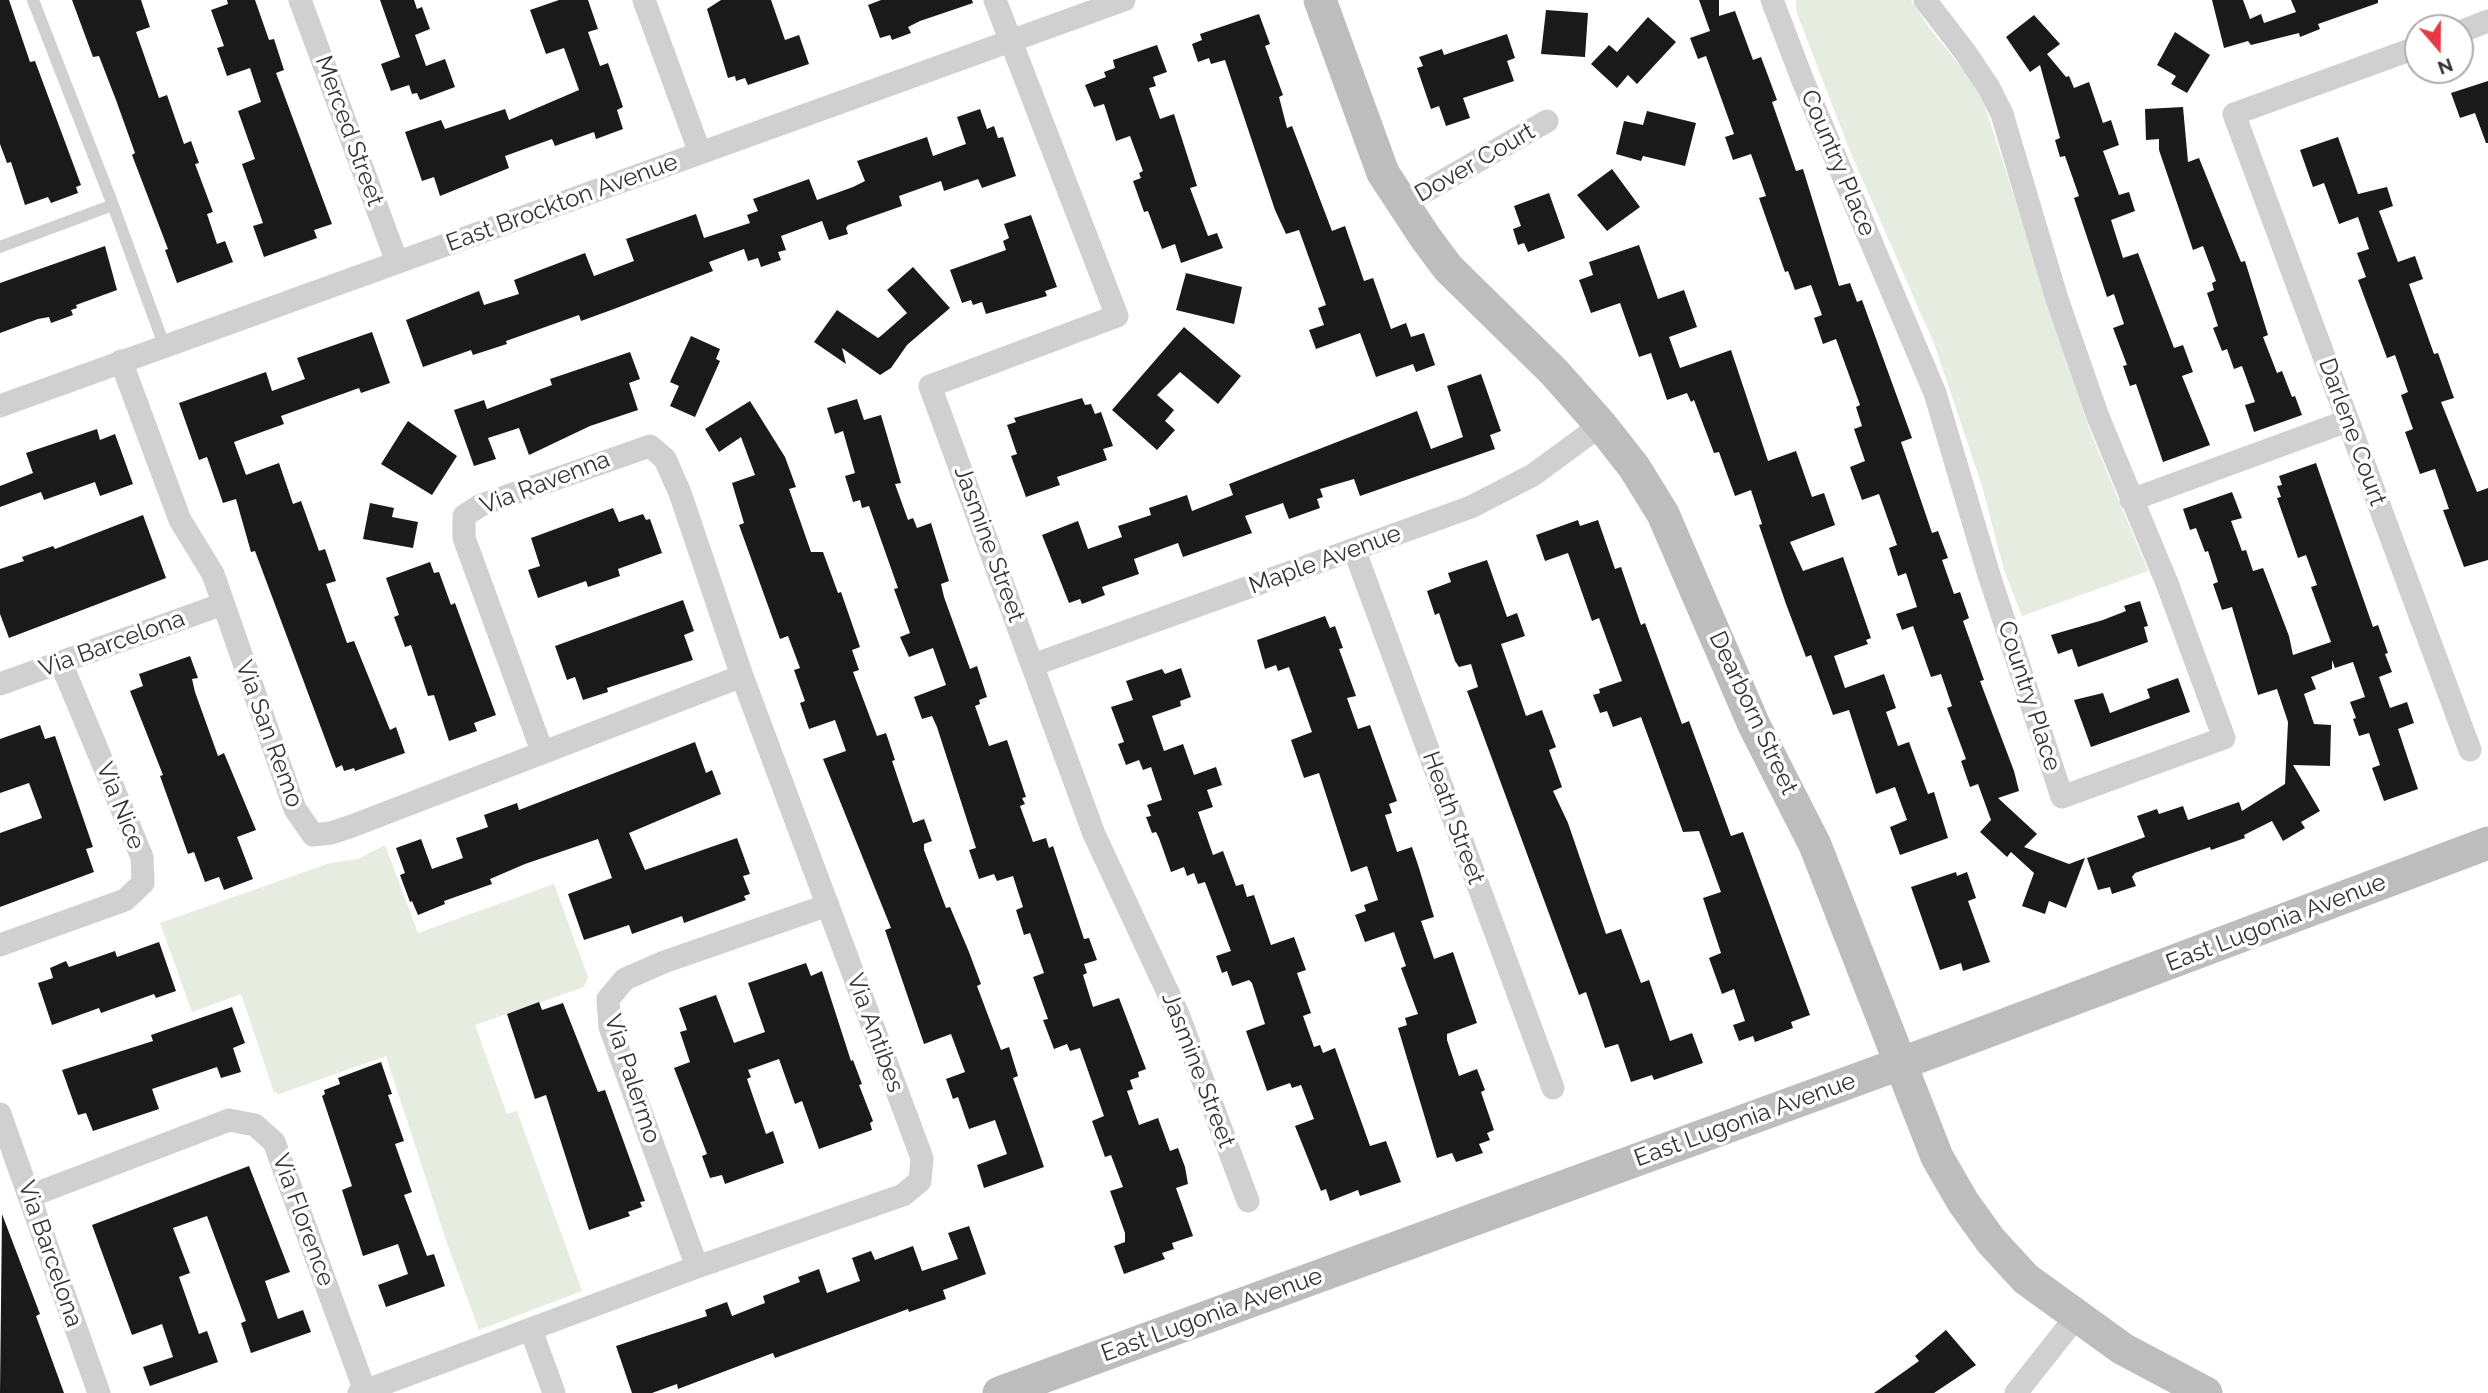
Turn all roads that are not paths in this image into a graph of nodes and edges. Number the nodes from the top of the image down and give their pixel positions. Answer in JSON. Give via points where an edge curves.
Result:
{"nodes":[{"id":1,"x":33,"y":0,"type":"edge"},
{"id":2,"x":300,"y":0,"type":"edge"},
{"id":3,"x":644,"y":0,"type":"edge"},
{"id":4,"x":995,"y":0,"type":"edge"},
{"id":5,"x":1124,"y":0,"type":"edge"},
{"id":6,"x":1320,"y":0,"type":"edge"},
{"id":7,"x":1772,"y":0,"type":"edge"},
{"id":8,"x":1925,"y":0,"type":"edge"},
{"id":9,"x":1009,"y":41,"type":"junction"},
{"id":10,"x":2404,"y":52,"type":"edge"},
{"id":11,"x":1547,"y":121,"type":"dead end"},
{"id":12,"x":700,"y":153,"type":"junction"},
{"id":13,"x":1404,"y":204,"type":"junction"},
{"id":14,"x":113,"y":205,"type":"junction"},
{"id":15,"x":0,"y":247,"type":"edge"},
{"id":16,"x":397,"y":262,"type":"junction"},
{"id":17,"x":164,"y":345,"type":"junction"},
{"id":18,"x":121,"y":362,"type":"junction"},
{"id":19,"x":0,"y":406,"type":"edge"},
{"id":20,"x":2347,"y":421,"type":"junction"},
{"id":21,"x":1601,"y":425,"type":"junction"},
{"id":22,"x":680,"y":493,"type":"joint"},
{"id":23,"x":2131,"y":500,"type":"junction"},
{"id":24,"x":1354,"y":549,"type":"junction"},
{"id":25,"x":223,"y":604,"type":"junction"},
{"id":26,"x":61,"y":663,"type":"junction"},
{"id":27,"x":1033,"y":665,"type":"junction"},
{"id":28,"x":742,"y":676,"type":"junction"},
{"id":29,"x":0,"y":684,"type":"edge"},
{"id":30,"x":2470,"y":750,"type":"dead end"},
{"id":31,"x":542,"y":751,"type":"junction"},
{"id":32,"x":2488,"y":843,"type":"edge"},
{"id":33,"x":828,"y":905,"type":"junction"},
{"id":34,"x":0,"y":944,"type":"edge"},
{"id":35,"x":1899,"y":1064,"type":"junction"},
{"id":36,"x":1553,"y":1088,"type":"dead end"},
{"id":37,"x":0,"y":1114,"type":"edge"},
{"id":38,"x":30,"y":1196,"type":"junction"},
{"id":39,"x":1248,"y":1201,"type":"dead end"},
{"id":40,"x":697,"y":1267,"type":"junction"},
{"id":41,"x":2076,"y":1317,"type":"junction"},
{"id":42,"x":531,"y":1330,"type":"junction"},
{"id":43,"x":362,"y":1392,"type":"edge"},
{"id":44,"x":99,"y":1393,"type":"edge"},
{"id":45,"x":554,"y":1393,"type":"edge"},
{"id":46,"x":999,"y":1393,"type":"edge"},
{"id":47,"x":2016,"y":1393,"type":"edge"},
{"id":48,"x":2206,"y":1393,"type":"edge"}],
"edges":[{"from":1,"to":14,"type":"lane"},
{"from":2,"to":16,"type":"street","name":"Merced Street"},
{"from":3,"to":12,"type":"street"},
{"from":4,"to":9,"type":"street","name":"Jasmine Street"},
{"from":5,"to":9,"type":"street","name":"East Brockton Avenue"},
{"from":6,"to":13,"type":"street","name":"Dearborn Street","via":[[1384,173]]},
{"from":7,"to":23,"type":"street","name":"Country Place","via":[[1935,393],[2062,797],[2224,738]]},
{"from":8,"to":23,"type":"street","name":"Country Place","via":[[1965,52],[2002,114],[2062,312]]},
{"from":9,"to":12,"type":"street","name":"East Brockton Avenue"},
{"from":9,"to":27,"type":"street","name":"Jasmine Street","via":[[1117,316],[930,386]]},
{"from":10,"to":20,"type":"street","name":"Darlene Court","via":[[2234,114]]},
{"from":11,"to":13,"type":"street","name":"Dover Court"},
{"from":12,"to":16,"type":"street","name":"East Brockton Avenue"},
{"from":13,"to":21,"type":"street","name":"Dearborn Street","via":[[1448,268]]},
{"from":14,"to":15,"type":"lane"},
{"from":14,"to":17,"type":"lane"},
{"from":16,"to":17,"type":"street","name":"East Brockton Avenue"},
{"from":17,"to":18,"type":"street","name":"East Brockton Avenue"},
{"from":18,"to":19,"type":"street","name":"East Brockton Avenue"},
{"from":18,"to":25,"type":"street","name":"Via San Remo","via":[[180,520],[213,574]]},
{"from":20,"to":23,"type":"street"},
{"from":20,"to":30,"type":"street","name":"Darlene Court"},
{"from":21,"to":24,"type":"street","name":"Maple Avenue","via":[[1503,491]]},
{"from":21,"to":35,"type":"street","name":"Dearborn Street","via":[[1662,514],[1754,725],[1815,845]]},
{"from":22,"to":28,"type":"street","name":"Via Antibes"},
{"from":22,"to":31,"type":"street","name":"Via Ravenna","via":[[665,459],[650,446],[481,505],[464,516],[464,538]]},
{"from":24,"to":27,"type":"street","name":"Maple Avenue"},
{"from":24,"to":36,"type":"street","name":"Heath Street"},
{"from":25,"to":26,"type":"street","name":"Via Barcelona"},
{"from":25,"to":31,"type":"street","name":"Via San Remo","via":[[295,809],[313,835],[341,830]]},
{"from":26,"to":29,"type":"street","name":"Via Barcelona"},
{"from":26,"to":34,"type":"street","name":"Via Nice","via":[[142,857],[143,883],[125,900]]},
{"from":27,"to":39,"type":"street","name":"Jasmine Street","via":[[1094,834],[1178,1014]]},
{"from":28,"to":31,"type":"street","name":"Via San Remo"},
{"from":28,"to":33,"type":"street","name":"Via Antibes"},
{"from":32,"to":35,"type":"street","name":"East Lugonia Avenue"},
{"from":33,"to":40,"type":"street","name":"Via Palermo","via":[[664,962],[625,979],[608,999],[610,1027]]},
{"from":33,"to":40,"type":"street","name":"Via Antibes","via":[[922,1158],[920,1181],[904,1195]]},
{"from":35,"to":41,"type":"street","name":"Dearborn Street","via":[[1937,1157],[1963,1202],[2025,1279]]},
{"from":35,"to":46,"type":"street","name":"East Lugonia Avenue"},
{"from":37,"to":38,"type":"street","name":"Via Barcelona"},
{"from":38,"to":43,"type":"street","name":"Via Florence","via":[[229,1121],[255,1125],[274,1142]]},
{"from":38,"to":44,"type":"street","name":"Via Barcelona"},
{"from":40,"to":42,"type":"street","name":"Via Antibes"},
{"from":41,"to":47,"type":"street"},
{"from":41,"to":48,"type":"street","name":"Dearborn Street","via":[[2123,1349]]},
{"from":42,"to":43,"type":"street"},
{"from":42,"to":45,"type":"street"}]}
